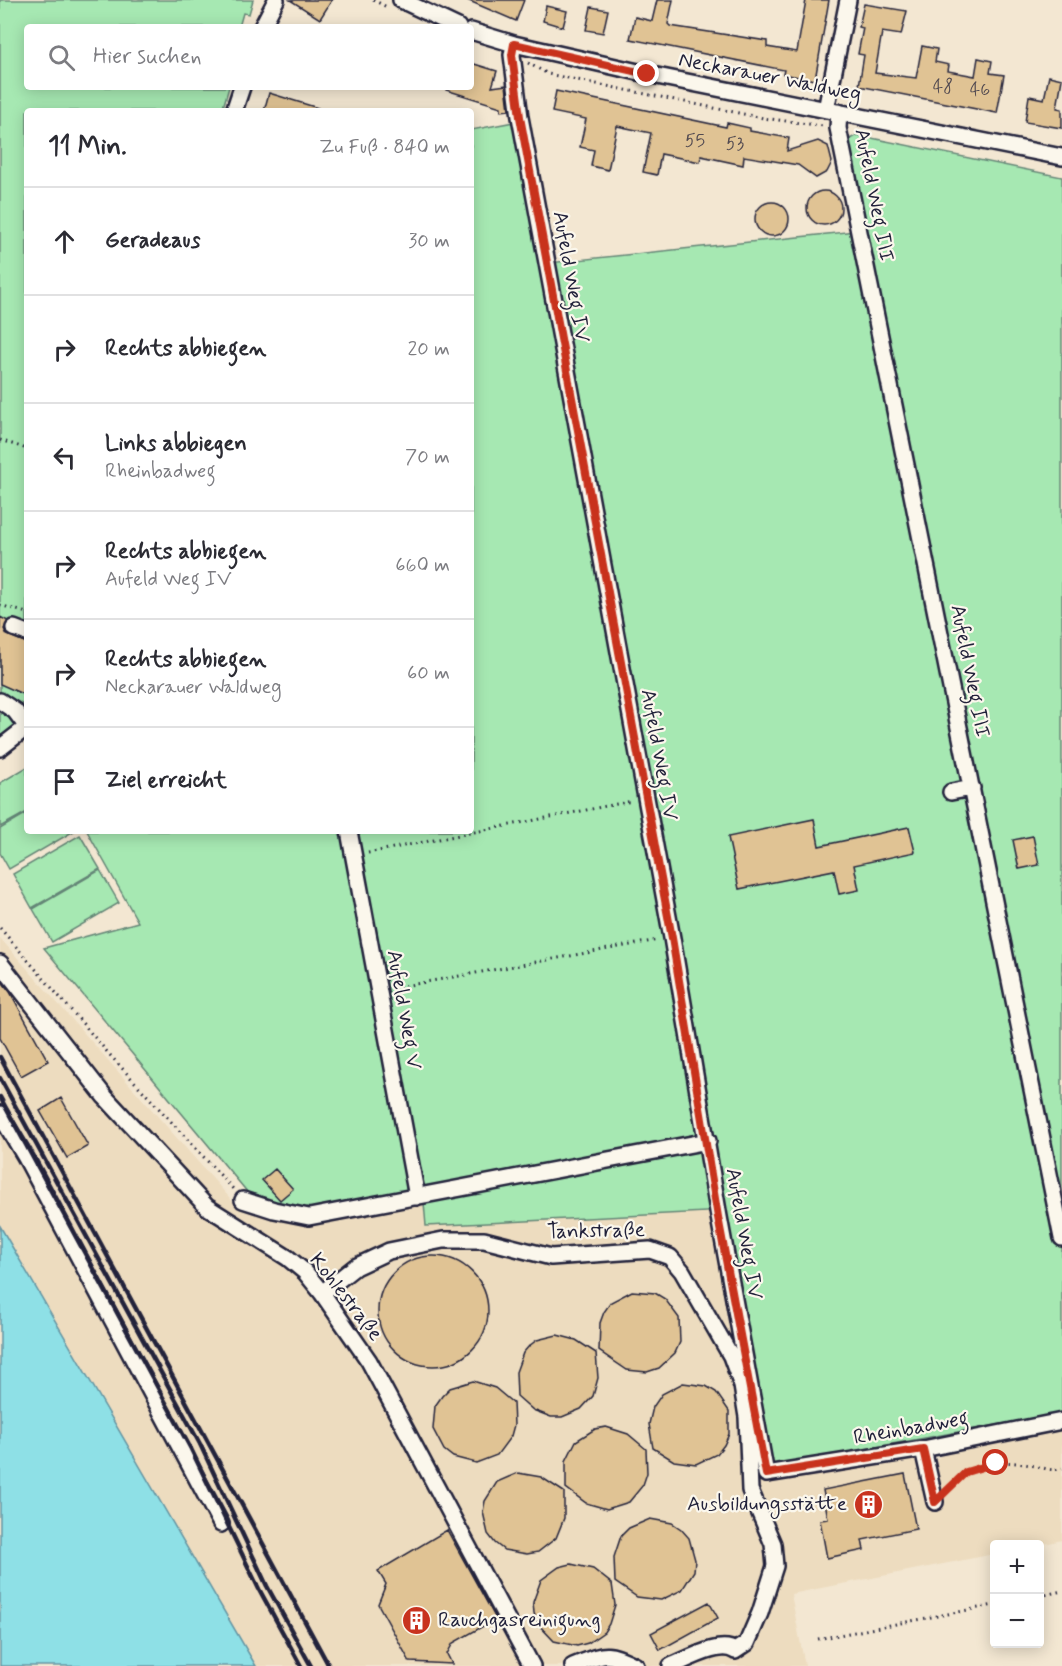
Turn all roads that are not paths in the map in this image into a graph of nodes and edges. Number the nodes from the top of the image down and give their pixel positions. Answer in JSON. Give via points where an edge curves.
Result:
{"nodes":[{"id":1,"x":276,"y":0,"type":"edge"},
{"id":2,"x":401,"y":0,"type":"edge"},
{"id":3,"x":848,"y":0,"type":"edge"},
{"id":4,"x":264,"y":24,"type":"edge"},
{"id":5,"x":452,"y":24,"type":"edge"},
{"id":6,"x":474,"y":32,"type":"edge"},
{"id":7,"x":514,"y":44,"type":"junction"},
{"id":8,"x":241,"y":90,"type":"edge"},
{"id":9,"x":235,"y":108,"type":"edge"},
{"id":10,"x":833,"y":111,"type":"junction"},
{"id":11,"x":1062,"y":157,"type":"edge"},
{"id":12,"x":0,"y":701,"type":"edge"},
{"id":13,"x":24,"y":723,"type":"edge"},
{"id":14,"x":24,"y":729,"type":"edge"},
{"id":15,"x":0,"y":748,"type":"edge"},
{"id":16,"x":972,"y":788,"type":"junction"},
{"id":17,"x":951,"y":792,"type":"dead end"},
{"id":18,"x":350,"y":834,"type":"edge"},
{"id":19,"x":0,"y":963,"type":"edge"},
{"id":20,"x":0,"y":1114,"type":"edge"},
{"id":21,"x":708,"y":1141,"type":"junction"},
{"id":22,"x":417,"y":1197,"type":"junction"},
{"id":23,"x":243,"y":1200,"type":"road end"},
{"id":24,"x":1062,"y":1238,"type":"edge"},
{"id":25,"x":322,"y":1293,"type":"junction"},
{"id":26,"x":1062,"y":1421,"type":"edge"},
{"id":27,"x":923,"y":1449,"type":"junction"},
{"id":28,"x":766,"y":1474,"type":"joint"},
{"id":29,"x":935,"y":1502,"type":"road end"},
{"id":30,"x":221,"y":1524,"type":"dead end"},
{"id":31,"x":735,"y":1651,"type":"junction"},
{"id":32,"x":532,"y":1666,"type":"edge"},
{"id":33,"x":573,"y":1666,"type":"edge"},
{"id":34,"x":636,"y":1666,"type":"edge"},
{"id":35,"x":670,"y":1666,"type":"edge"},
{"id":36,"x":742,"y":1666,"type":"edge"}],
"edges":[{"from":1,"to":4,"type":"street"},
{"from":2,"to":5,"type":"street"},
{"from":3,"to":10,"type":"street","name":"Aufeld Weg III"},
{"from":6,"to":7,"type":"street","name":"Neckarauer Waldweg"},
{"from":7,"to":10,"type":"street","name":"Neckarauer Waldweg"},
{"from":7,"to":21,"type":"street","name":"Aufeld Weg IV","via":[[520,117]]},
{"from":8,"to":9,"type":"street"},
{"from":10,"to":11,"type":"street","name":"Neckarauer Waldweg"},
{"from":10,"to":16,"type":"street","name":"Aufeld Weg III"},
{"from":12,"to":13,"type":"street"},
{"from":14,"to":15,"type":"street"},
{"from":16,"to":17,"type":"street"},
{"from":16,"to":24,"type":"street","name":"Aufeld Weg III"},
{"from":18,"to":22,"type":"street","name":"Aufeld Weg V"},
{"from":19,"to":25,"type":"street","name":"Kohlestraße","via":[[105,1097],[207,1207],[288,1258]]},
{"from":20,"to":30,"type":"street"},
{"from":21,"to":22,"type":"street"},
{"from":21,"to":28,"type":"street","name":"Aufeld Weg IV","via":[[718,1217]]},
{"from":22,"to":23,"type":"street","via":[[309,1217]]},
{"from":25,"to":31,"type":"street","name":"Tankstraße","via":[[354,1267],[389,1251],[443,1240],[484,1240],[551,1257],[650,1250],[670,1257],[731,1356],[742,1386],[750,1490],[773,1544],[775,1566],[760,1613],[747,1643]]},
{"from":25,"to":32,"type":"street","name":"Kohlestraße","via":[[369,1361]]},
{"from":26,"to":27,"type":"street","name":"Rheinbadweg"},
{"from":27,"to":28,"type":"street","name":"Rheinbadweg"},
{"from":27,"to":29,"type":"street"},
{"from":31,"to":35,"type":"street","via":[[721,1648]]},
{"from":31,"to":36,"type":"street"},
{"from":33,"to":34,"type":"street","via":[[603,1655],[619,1656]]}]}
